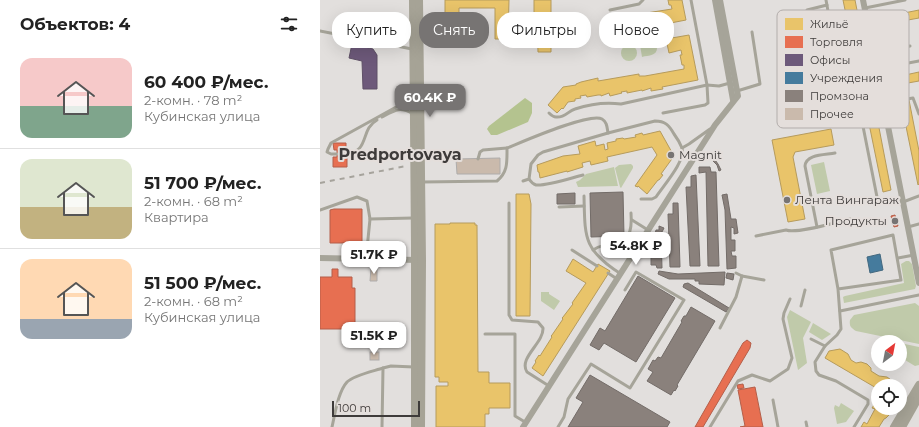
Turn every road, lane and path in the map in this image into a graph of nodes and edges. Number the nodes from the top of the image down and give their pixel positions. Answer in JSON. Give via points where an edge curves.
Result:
{"nodes":[{"id":1,"x":413,"y":0,"type":"edge"},
{"id":2,"x":419,"y":0,"type":"edge"},
{"id":3,"x":643,"y":0,"type":"edge"},
{"id":4,"x":691,"y":0,"type":"edge"},
{"id":5,"x":716,"y":0,"type":"edge"},
{"id":6,"x":720,"y":0,"type":"edge"},
{"id":7,"x":826,"y":0,"type":"edge"},
{"id":8,"x":863,"y":0,"type":"edge"},
{"id":9,"x":905,"y":0,"type":"edge"},
{"id":10,"x":827,"y":5,"type":"junction"},
{"id":11,"x":865,"y":8,"type":"joint"},
{"id":12,"x":610,"y":10,"type":"dead end"},
{"id":13,"x":807,"y":10,"type":"dead end"},
{"id":14,"x":828,"y":10,"type":"edge"},
{"id":15,"x":416,"y":30,"type":"junction"},
{"id":16,"x":320,"y":31,"type":"edge"},
{"id":17,"x":752,"y":32,"type":"dead end"},
{"id":18,"x":416,"y":50,"type":"junction"},
{"id":19,"x":919,"y":61,"type":"edge"},
{"id":20,"x":909,"y":63,"type":"edge"},
{"id":21,"x":730,"y":83,"type":"junction"},
{"id":22,"x":707,"y":85,"type":"junction"},
{"id":23,"x":414,"y":88,"type":"junction"},
{"id":24,"x":736,"y":96,"type":"junction"},
{"id":25,"x":909,"y":99,"type":"edge"},
{"id":26,"x":548,"y":113,"type":"dead end"},
{"id":27,"x":663,"y":113,"type":"dead end"},
{"id":28,"x":414,"y":114,"type":"junction"},
{"id":29,"x":919,"y":114,"type":"edge"},
{"id":30,"x":715,"y":125,"type":"junction"},
{"id":31,"x":863,"y":128,"type":"edge"},
{"id":32,"x":889,"y":128,"type":"edge"},
{"id":33,"x":608,"y":132,"type":"junction"},
{"id":34,"x":507,"y":148,"type":"junction"},
{"id":35,"x":682,"y":148,"type":"junction"},
{"id":36,"x":834,"y":153,"type":"dead end"},
{"id":37,"x":337,"y":154,"type":"dead end"},
{"id":38,"x":344,"y":154,"type":"dead end"},
{"id":39,"x":478,"y":159,"type":"dead end"},
{"id":40,"x":583,"y":175,"type":"dead end"},
{"id":41,"x":529,"y":180,"type":"junction"},
{"id":42,"x":523,"y":181,"type":"dead end"},
{"id":43,"x":418,"y":182,"type":"junction"},
{"id":44,"x":584,"y":196,"type":"dead end"},
{"id":45,"x":919,"y":196,"type":"edge"},
{"id":46,"x":877,"y":198,"type":"dead end"},
{"id":47,"x":642,"y":199,"type":"dead end"},
{"id":48,"x":903,"y":202,"type":"junction"},
{"id":49,"x":509,"y":203,"type":"dead end"},
{"id":50,"x":584,"y":206,"type":"junction"},
{"id":51,"x":559,"y":207,"type":"dead end"},
{"id":52,"x":320,"y":210,"type":"edge"},
{"id":53,"x":631,"y":214,"type":"dead end"},
{"id":54,"x":418,"y":218,"type":"junction"},
{"id":55,"x":370,"y":219,"type":"junction"},
{"id":56,"x":850,"y":219,"type":"dead end"},
{"id":57,"x":632,"y":220,"type":"junction"},
{"id":58,"x":919,"y":224,"type":"edge"},
{"id":59,"x":817,"y":227,"type":"junction"},
{"id":60,"x":908,"y":227,"type":"junction"},
{"id":61,"x":648,"y":230,"type":"junction"},
{"id":62,"x":756,"y":236,"type":"dead end"},
{"id":63,"x":572,"y":250,"type":"dead end"},
{"id":64,"x":593,"y":250,"type":"junction"},
{"id":65,"x":914,"y":255,"type":"junction"},
{"id":66,"x":320,"y":258,"type":"edge"},
{"id":67,"x":898,"y":258,"type":"junction"},
{"id":68,"x":366,"y":259,"type":"junction"},
{"id":69,"x":418,"y":260,"type":"junction"},
{"id":70,"x":597,"y":266,"type":"dead end"},
{"id":71,"x":608,"y":273,"type":"dead end"},
{"id":72,"x":736,"y":273,"type":"dead end"},
{"id":73,"x":619,"y":276,"type":"junction"},
{"id":74,"x":742,"y":276,"type":"junction"},
{"id":75,"x":764,"y":280,"type":"dead end"},
{"id":76,"x":919,"y":283,"type":"edge"},
{"id":77,"x":838,"y":289,"type":"junction"},
{"id":78,"x":625,"y":290,"type":"dead end"},
{"id":79,"x":805,"y":290,"type":"dead end"},
{"id":80,"x":919,"y":295,"type":"edge"},
{"id":81,"x":790,"y":299,"type":"dead end"},
{"id":82,"x":801,"y":306,"type":"dead end"},
{"id":83,"x":840,"y":311,"type":"junction"},
{"id":84,"x":720,"y":328,"type":"dead end"},
{"id":85,"x":485,"y":334,"type":"dead end"},
{"id":86,"x":811,"y":339,"type":"dead end"},
{"id":87,"x":825,"y":346,"type":"junction"},
{"id":88,"x":418,"y":366,"type":"junction"},
{"id":89,"x":383,"y":368,"type":"junction"},
{"id":90,"x":919,"y":385,"type":"edge"},
{"id":91,"x":549,"y":386,"type":"junction"},
{"id":92,"x":919,"y":397,"type":"edge"},
{"id":93,"x":773,"y":400,"type":"dead end"},
{"id":94,"x":806,"y":422,"type":"dead end"},
{"id":95,"x":524,"y":425,"type":"edge"},
{"id":96,"x":332,"y":427,"type":"edge"},
{"id":97,"x":382,"y":427,"type":"edge"},
{"id":98,"x":414,"y":427,"type":"edge"},
{"id":99,"x":421,"y":427,"type":"edge"},
{"id":100,"x":558,"y":427,"type":"edge"},
{"id":101,"x":710,"y":427,"type":"edge"},
{"id":102,"x":778,"y":427,"type":"edge"},
{"id":103,"x":807,"y":427,"type":"edge"},
{"id":104,"x":854,"y":427,"type":"edge"},
{"id":105,"x":894,"y":427,"type":"edge"},
{"id":106,"x":902,"y":427,"type":"edge"}],
"edges":[{"from":1,"to":15,"type":"main road"},
{"from":2,"to":15,"type":"main road"},
{"from":3,"to":12,"type":"lane","via":[[639,4]]},
{"from":4,"to":22,"type":"lane"},
{"from":5,"to":21,"type":"street"},
{"from":6,"to":24,"type":"street"},
{"from":7,"to":10,"type":"lane"},
{"from":8,"to":11,"type":"street"},
{"from":9,"to":11,"type":"lane"},
{"from":10,"to":13,"type":"lane"},
{"from":10,"to":14,"type":"lane"},
{"from":15,"to":18,"type":"main road"},
{"from":16,"to":18,"type":"lane"},
{"from":17,"to":24,"type":"lane","via":[[760,84]]},
{"from":18,"to":23,"type":"main road"},
{"from":18,"to":43,"type":"main road"},
{"from":19,"to":20,"type":"lane"},
{"from":21,"to":22,"type":"lane","via":[[719,86]]},
{"from":21,"to":24,"type":"street"},
{"from":22,"to":26,"type":"lane","via":[[622,104],[608,102],[574,109],[557,118]]},
{"from":22,"to":27,"type":"lane","via":[[709,99],[705,105]]},
{"from":23,"to":28,"type":"main road"},
{"from":23,"to":37,"type":"lane","via":[[398,106],[332,143],[327,152]]},
{"from":24,"to":30,"type":"street"},
{"from":25,"to":29,"type":"lane","via":[[913,98]]},
{"from":28,"to":38,"type":"lane","via":[[399,109],[381,118],[371,124],[358,151]]},
{"from":28,"to":43,"type":"main road"},
{"from":30,"to":35,"type":"lane"},
{"from":30,"to":61,"type":"street"},
{"from":31,"to":46,"type":"lane"},
{"from":32,"to":48,"type":"street"},
{"from":33,"to":34,"type":"lane","via":[[602,119],[595,117]]},
{"from":33,"to":35,"type":"lane","via":[[662,121],[668,124]]},
{"from":33,"to":41,"type":"lane","via":[[538,155],[531,164]]},
{"from":34,"to":39,"type":"lane","via":[[483,150]]},
{"from":34,"to":43,"type":"lane","via":[[506,170],[503,177],[497,181]]},
{"from":35,"to":47,"type":"lane","via":[[680,162],[656,197]]},
{"from":36,"to":59,"type":"lane","via":[[810,158],[805,162]]},
{"from":40,"to":41,"type":"lane","via":[[544,185],[535,185]]},
{"from":41,"to":42,"type":"lane"},
{"from":43,"to":54,"type":"main road"},
{"from":44,"to":50,"type":"lane"},
{"from":45,"to":48,"type":"lane"},
{"from":48,"to":60,"type":"street"},
{"from":49,"to":91,"type":"lane","via":[[509,315],[512,320],[538,322],[543,328],[542,335],[526,361],[525,369]]},
{"from":50,"to":51,"type":"lane"},
{"from":50,"to":64,"type":"lane","via":[[584,229]]},
{"from":52,"to":55,"type":"lane","via":[[357,197],[368,201]]},
{"from":53,"to":57,"type":"lane"},
{"from":54,"to":55,"type":"lane"},
{"from":54,"to":69,"type":"main road"},
{"from":55,"to":68,"type":"lane"},
{"from":56,"to":59,"type":"lane"},
{"from":57,"to":61,"type":"lane"},
{"from":57,"to":64,"type":"lane","via":[[630,232],[624,241],[601,245]]},
{"from":58,"to":60,"type":"lane"},
{"from":59,"to":62,"type":"lane"},
{"from":60,"to":65,"type":"street"},
{"from":61,"to":73,"type":"street"},
{"from":63,"to":70,"type":"lane"},
{"from":64,"to":73,"type":"lane"},
{"from":65,"to":67,"type":"lane"},
{"from":65,"to":76,"type":"street"},
{"from":66,"to":68,"type":"street"},
{"from":67,"to":77,"type":"lane","via":[[901,280]]},
{"from":67,"to":77,"type":"lane","via":[[894,235],[831,250]]},
{"from":68,"to":69,"type":"street"},
{"from":69,"to":88,"type":"main road"},
{"from":71,"to":73,"type":"lane"},
{"from":72,"to":74,"type":"lane"},
{"from":73,"to":91,"type":"street"},
{"from":74,"to":75,"type":"lane"},
{"from":74,"to":84,"type":"lane","via":[[736,297]]},
{"from":77,"to":83,"type":"lane"},
{"from":78,"to":100,"type":"lane","via":[[636,272],[684,300],[630,388],[590,364],[568,399],[564,417]]},
{"from":79,"to":82,"type":"lane"},
{"from":80,"to":83,"type":"lane"},
{"from":81,"to":101,"type":"lane","via":[[783,318],[792,358],[788,369],[770,381],[752,375],[738,381]]},
{"from":83,"to":87,"type":"lane","via":[[841,329]]},
{"from":85,"to":95,"type":"lane","via":[[515,334],[515,416]]},
{"from":86,"to":87,"type":"lane"},
{"from":87,"to":104,"type":"lane","via":[[815,362],[816,371],[868,400]]},
{"from":88,"to":89,"type":"lane"},
{"from":88,"to":98,"type":"main road"},
{"from":88,"to":99,"type":"main road"},
{"from":89,"to":96,"type":"lane","via":[[348,381],[337,405]]},
{"from":89,"to":97,"type":"lane"},
{"from":90,"to":105,"type":"main road"},
{"from":91,"to":95,"type":"street"},
{"from":92,"to":106,"type":"main road"},
{"from":93,"to":102,"type":"lane"},
{"from":94,"to":103,"type":"lane"}]}
